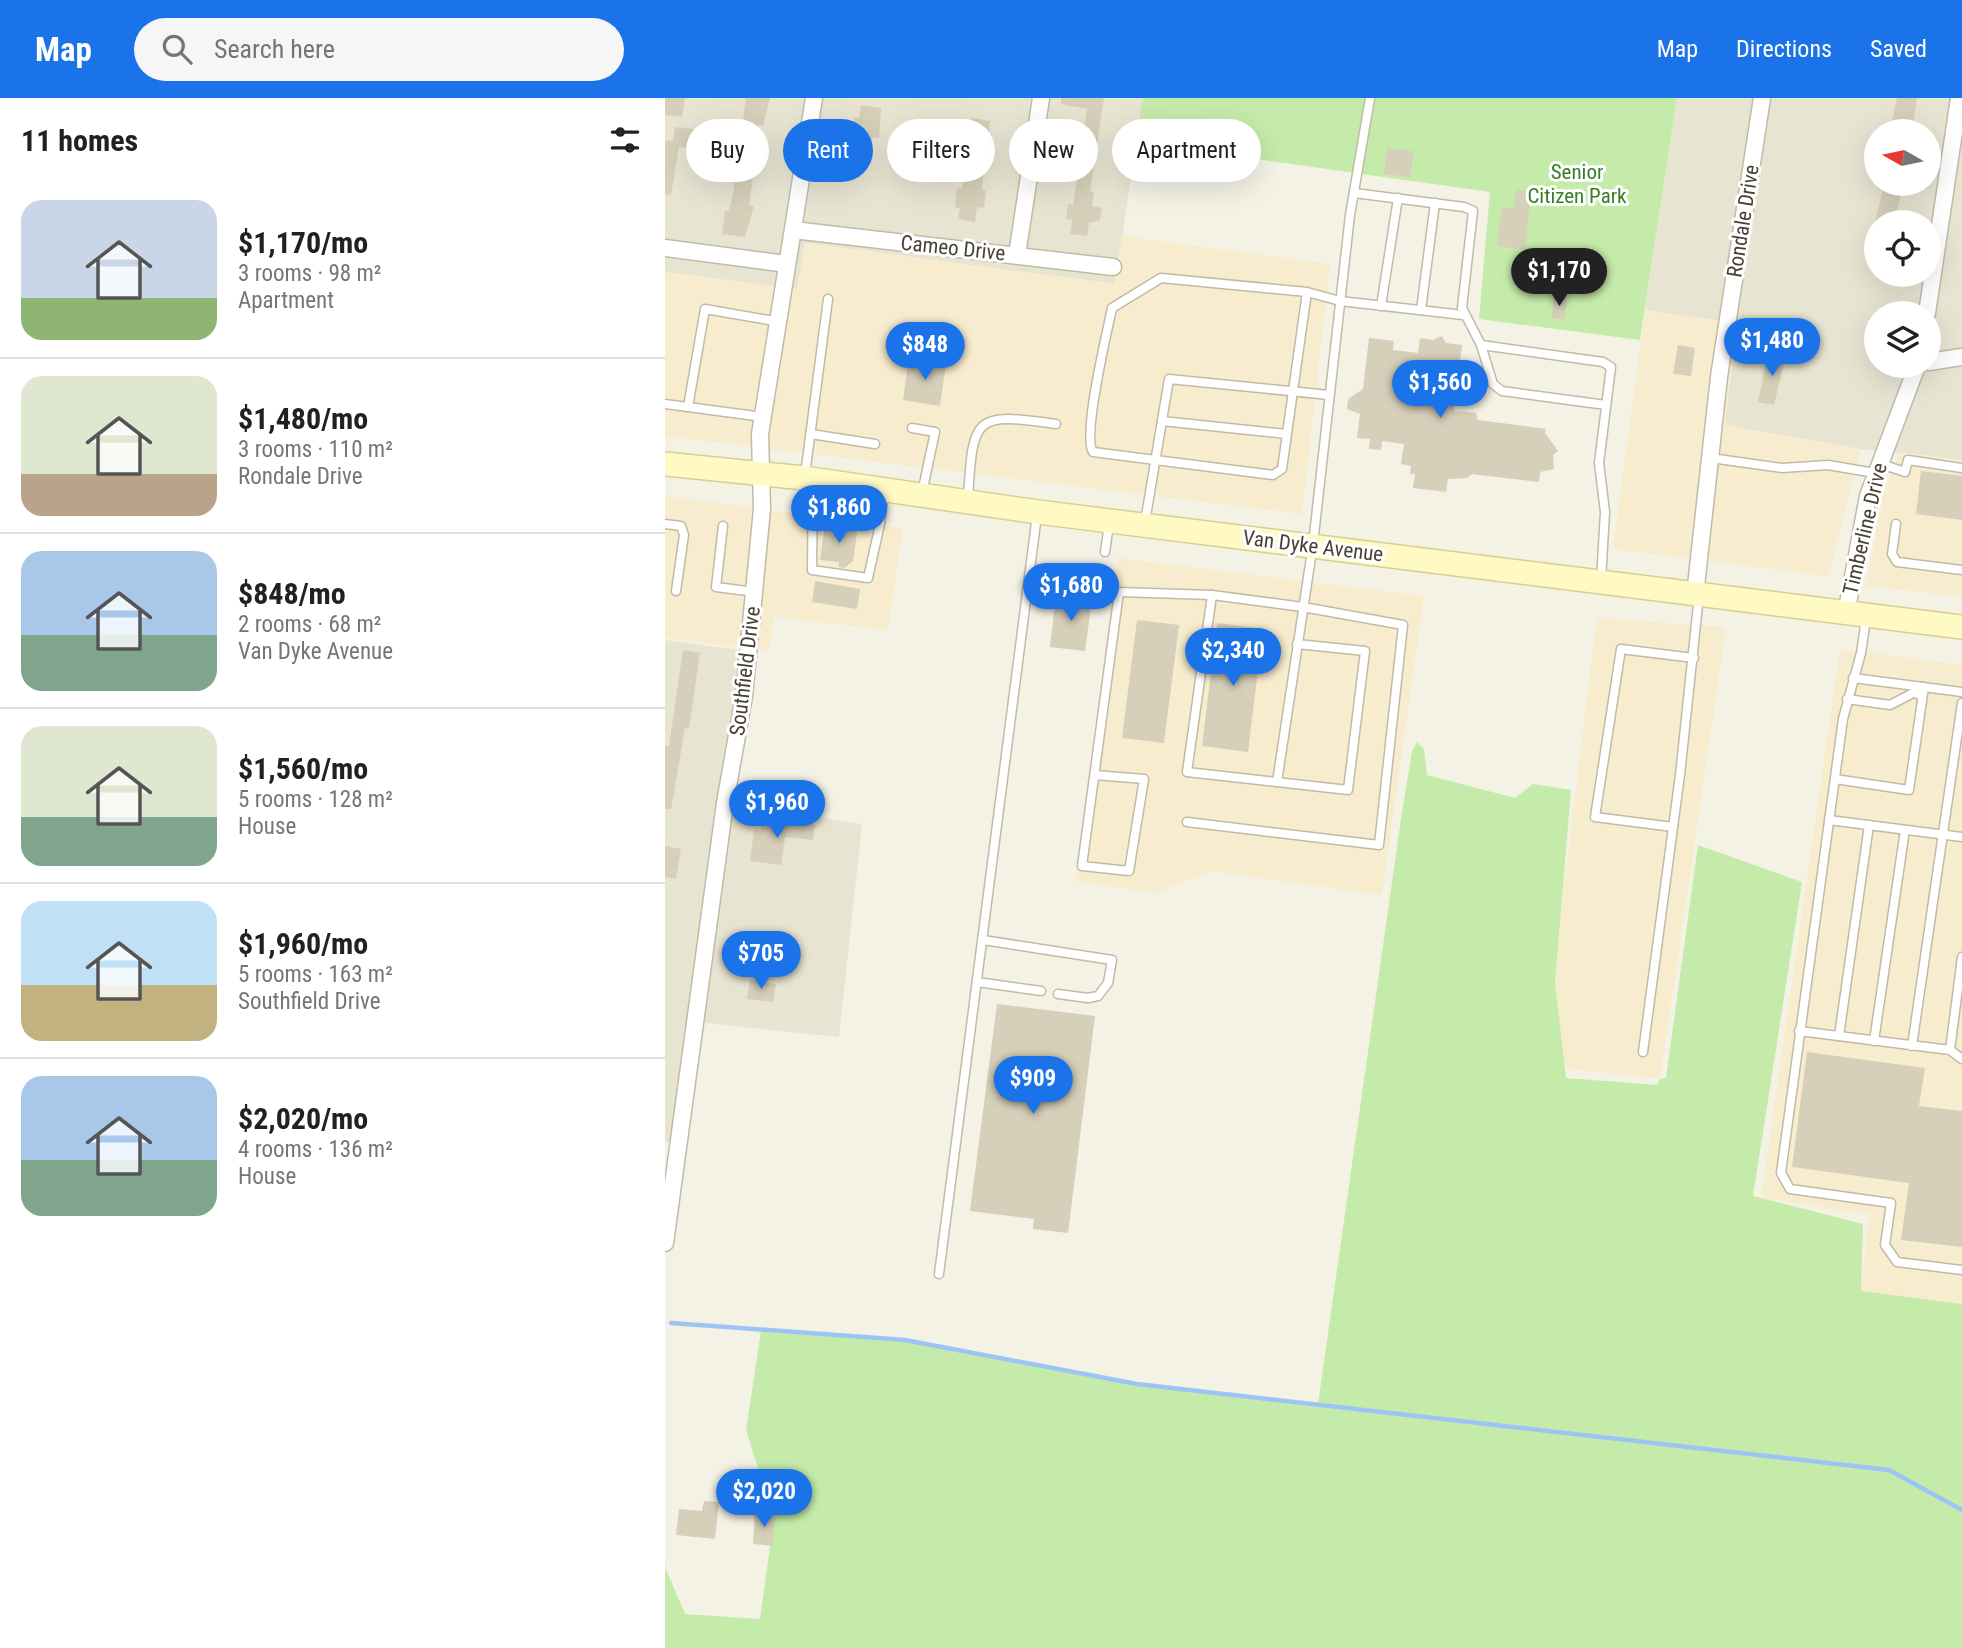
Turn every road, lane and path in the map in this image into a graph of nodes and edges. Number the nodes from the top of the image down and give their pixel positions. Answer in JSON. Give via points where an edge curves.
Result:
{"nodes":[{"id":1,"x":814,"y":98,"type":"edge"},
{"id":2,"x":1041,"y":98,"type":"edge"},
{"id":3,"x":1370,"y":98,"type":"edge"},
{"id":4,"x":1762,"y":98,"type":"edge"},
{"id":5,"x":1959,"y":98,"type":"edge"},
{"id":6,"x":1354,"y":193,"type":"junction"},
{"id":7,"x":1398,"y":198,"type":"junction"},
{"id":8,"x":1435,"y":203,"type":"junction"},
{"id":9,"x":793,"y":230,"type":"junction"},
{"id":10,"x":665,"y":248,"type":"edge"},
{"id":11,"x":1017,"y":255,"type":"junction"},
{"id":12,"x":787,"y":264,"type":"junction"},
{"id":13,"x":1113,"y":267,"type":"dead end"},
{"id":14,"x":1307,"y":292,"type":"junction"},
{"id":15,"x":828,"y":299,"type":"dead end"},
{"id":16,"x":1340,"y":301,"type":"junction"},
{"id":17,"x":1929,"y":301,"type":"edge"},
{"id":18,"x":1381,"y":306,"type":"junction"},
{"id":19,"x":1420,"y":310,"type":"junction"},
{"id":20,"x":1463,"y":315,"type":"junction"},
{"id":21,"x":780,"y":322,"type":"junction"},
{"id":22,"x":1481,"y":345,"type":"junction"},
{"id":23,"x":1962,"y":357,"type":"edge"},
{"id":24,"x":1941,"y":360,"type":"edge"},
{"id":25,"x":1912,"y":378,"type":"edge"},
{"id":26,"x":1292,"y":391,"type":"junction"},
{"id":27,"x":1329,"y":395,"type":"junction"},
{"id":28,"x":665,"y":404,"type":"edge"},
{"id":29,"x":1606,"y":405,"type":"junction"},
{"id":30,"x":688,"y":407,"type":"junction"},
{"id":31,"x":763,"y":417,"type":"junction"},
{"id":32,"x":1162,"y":421,"type":"junction"},
{"id":33,"x":1056,"y":424,"type":"dead end"},
{"id":34,"x":912,"y":428,"type":"dead end"},
{"id":35,"x":811,"y":434,"type":"junction"},
{"id":36,"x":1286,"y":435,"type":"junction"},
{"id":37,"x":875,"y":444,"type":"dead end"},
{"id":38,"x":1711,"y":458,"type":"junction"},
{"id":39,"x":1155,"y":462,"type":"junction"},
{"id":40,"x":665,"y":464,"type":"edge"},
{"id":41,"x":1877,"y":468,"type":"junction"},
{"id":42,"x":1962,"y":468,"type":"edge"},
{"id":43,"x":760,"y":473,"type":"junction"},
{"id":44,"x":809,"y":479,"type":"junction"},
{"id":45,"x":884,"y":489,"type":"junction"},
{"id":46,"x":922,"y":494,"type":"junction"},
{"id":47,"x":968,"y":501,"type":"junction"},
{"id":48,"x":1038,"y":512,"type":"junction"},
{"id":49,"x":1109,"y":521,"type":"junction"},
{"id":50,"x":665,"y":524,"type":"edge"},
{"id":51,"x":1896,"y":524,"type":"dead end"},
{"id":52,"x":1145,"y":525,"type":"junction"},
{"id":53,"x":723,"y":526,"type":"dead end"},
{"id":54,"x":1313,"y":544,"type":"junction"},
{"id":55,"x":1105,"y":552,"type":"dead end"},
{"id":56,"x":1962,"y":570,"type":"edge"},
{"id":57,"x":1601,"y":583,"type":"junction"},
{"id":58,"x":676,"y":591,"type":"dead end"},
{"id":59,"x":755,"y":592,"type":"junction"},
{"id":60,"x":1212,"y":595,"type":"junction"},
{"id":61,"x":1697,"y":595,"type":"junction"},
{"id":62,"x":1303,"y":607,"type":"junction"},
{"id":63,"x":1856,"y":615,"type":"junction"},
{"id":64,"x":1962,"y":627,"type":"edge"},
{"id":65,"x":1297,"y":643,"type":"junction"},
{"id":66,"x":1694,"y":657,"type":"junction"},
{"id":67,"x":1853,"y":678,"type":"junction"},
{"id":68,"x":1924,"y":687,"type":"junction"},
{"id":69,"x":1962,"y":692,"type":"edge"},
{"id":70,"x":1922,"y":697,"type":"junction"},
{"id":71,"x":1847,"y":699,"type":"junction"},
{"id":72,"x":1962,"y":703,"type":"edge"},
{"id":73,"x":1095,"y":775,"type":"junction"},
{"id":74,"x":1835,"y":779,"type":"junction"},
{"id":75,"x":1277,"y":782,"type":"junction"},
{"id":76,"x":1829,"y":820,"type":"junction"},
{"id":77,"x":1187,"y":822,"type":"dead end"},
{"id":78,"x":1869,"y":825,"type":"junction"},
{"id":79,"x":1673,"y":827,"type":"junction"},
{"id":80,"x":1905,"y":830,"type":"junction"},
{"id":81,"x":1944,"y":835,"type":"junction"},
{"id":82,"x":1962,"y":837,"type":"edge"},
{"id":83,"x":983,"y":940,"type":"junction"},
{"id":84,"x":1962,"y":957,"type":"edge"},
{"id":85,"x":977,"y":982,"type":"junction"},
{"id":86,"x":1041,"y":991,"type":"dead end"},
{"id":87,"x":1058,"y":993,"type":"dead end"},
{"id":88,"x":1799,"y":1031,"type":"junction"},
{"id":89,"x":1839,"y":1036,"type":"junction"},
{"id":90,"x":1874,"y":1041,"type":"junction"},
{"id":91,"x":1912,"y":1045,"type":"junction"},
{"id":92,"x":1950,"y":1050,"type":"junction"},
{"id":93,"x":1643,"y":1052,"type":"dead end"},
{"id":94,"x":1962,"y":1059,"type":"edge"},
{"id":95,"x":665,"y":1243,"type":"edge"},
{"id":96,"x":1962,"y":1270,"type":"edge"},
{"id":97,"x":939,"y":1274,"type":"dead end"}],
"edges":[{"from":1,"to":9,"type":"street","name":"Southfield Drive"},
{"from":2,"to":11,"type":"street"},
{"from":3,"to":6,"type":"lane"},
{"from":4,"to":38,"type":"street","name":"Rondale Drive"},
{"from":5,"to":17,"type":"street"},
{"from":6,"to":7,"type":"lane"},
{"from":6,"to":16,"type":"lane"},
{"from":7,"to":8,"type":"lane"},
{"from":7,"to":18,"type":"lane"},
{"from":8,"to":19,"type":"lane"},
{"from":8,"to":20,"type":"lane","via":[[1473,211]]},
{"from":9,"to":11,"type":"street","name":"Cameo Drive"},
{"from":9,"to":12,"type":"street","name":"Southfield Drive"},
{"from":10,"to":12,"type":"street"},
{"from":11,"to":13,"type":"street","name":"Cameo Drive"},
{"from":12,"to":21,"type":"street","name":"Southfield Drive"},
{"from":14,"to":16,"type":"lane"},
{"from":14,"to":26,"type":"lane"},
{"from":14,"to":39,"type":"lane","via":[[1161,278],[1112,307],[1089,445],[1093,452]]},
{"from":15,"to":35,"type":"lane"},
{"from":16,"to":18,"type":"lane"},
{"from":16,"to":27,"type":"lane"},
{"from":18,"to":19,"type":"lane"},
{"from":19,"to":20,"type":"lane"},
{"from":20,"to":22,"type":"lane"},
{"from":21,"to":30,"type":"lane","via":[[705,309]]},
{"from":21,"to":31,"type":"street","name":"Southfield Drive"},
{"from":22,"to":29,"type":"lane","via":[[1493,384],[1502,391]]},
{"from":22,"to":29,"type":"lane","via":[[1603,362],[1611,368]]},
{"from":23,"to":24,"type":"street"},
{"from":25,"to":41,"type":"street","name":"Timberline Drive"},
{"from":26,"to":27,"type":"lane"},
{"from":26,"to":32,"type":"lane","via":[[1169,379]]},
{"from":26,"to":36,"type":"lane"},
{"from":27,"to":54,"type":"lane"},
{"from":28,"to":30,"type":"lane"},
{"from":29,"to":57,"type":"lane","via":[[1599,463],[1605,512]]},
{"from":30,"to":31,"type":"lane"},
{"from":31,"to":43,"type":"street","name":"Southfield Drive"},
{"from":32,"to":36,"type":"lane"},
{"from":32,"to":39,"type":"lane"},
{"from":33,"to":47,"type":"lane","via":[[1007,417],[987,423],[971,450]]},
{"from":34,"to":46,"type":"lane","via":[[935,432]]},
{"from":35,"to":37,"type":"lane"},
{"from":35,"to":44,"type":"lane"},
{"from":36,"to":39,"type":"lane","via":[[1282,469],[1273,475]]},
{"from":38,"to":41,"type":"lane","via":[[1782,468]]},
{"from":38,"to":61,"type":"street","name":"Rondale Drive"},
{"from":39,"to":52,"type":"lane"},
{"from":40,"to":43,"type":"main road","name":"Van Dyke Avenue"},
{"from":41,"to":42,"type":"lane","via":[[1905,472],[1907,460]]},
{"from":41,"to":63,"type":"street","name":"Timberline Drive","via":[[1861,528]]},
{"from":43,"to":44,"type":"main road","name":"Van Dyke Avenue"},
{"from":43,"to":59,"type":"street","name":"Southfield Drive","via":[[762,509]]},
{"from":44,"to":45,"type":"main road","name":"Van Dyke Avenue"},
{"from":44,"to":45,"type":"lane","via":[[812,570],[868,578]]},
{"from":45,"to":46,"type":"main road","name":"Van Dyke Avenue"},
{"from":46,"to":47,"type":"main road","name":"Van Dyke Avenue"},
{"from":47,"to":48,"type":"main road","name":"Van Dyke Avenue"},
{"from":48,"to":49,"type":"main road","name":"Van Dyke Avenue"},
{"from":48,"to":83,"type":"lane"},
{"from":49,"to":52,"type":"main road","name":"Van Dyke Avenue"},
{"from":49,"to":55,"type":"lane"},
{"from":50,"to":58,"type":"lane","via":[[681,526],[684,534]]},
{"from":51,"to":56,"type":"lane","via":[[1892,554],[1897,562]]},
{"from":52,"to":54,"type":"main road","name":"Van Dyke Avenue"},
{"from":53,"to":59,"type":"lane","via":[[716,587]]},
{"from":54,"to":57,"type":"main road","name":"Van Dyke Avenue"},
{"from":54,"to":62,"type":"lane"},
{"from":57,"to":61,"type":"main road","name":"Van Dyke Avenue"},
{"from":59,"to":95,"type":"street","name":"Southfield Drive"},
{"from":60,"to":62,"type":"lane"},
{"from":60,"to":73,"type":"lane","via":[[1119,592]]},
{"from":60,"to":75,"type":"lane","via":[[1187,772]]},
{"from":61,"to":63,"type":"main road","name":"Van Dyke Avenue"},
{"from":61,"to":66,"type":"lane"},
{"from":62,"to":65,"type":"lane"},
{"from":62,"to":77,"type":"lane","via":[[1403,625],[1379,845]]},
{"from":63,"to":64,"type":"main road","name":"Van Dyke Avenue"},
{"from":63,"to":67,"type":"lane","via":[[1861,653]]},
{"from":65,"to":75,"type":"lane"},
{"from":65,"to":75,"type":"lane","via":[[1365,651],[1348,790]]},
{"from":66,"to":79,"type":"lane"},
{"from":66,"to":79,"type":"lane","via":[[1621,649],[1595,817]]},
{"from":67,"to":68,"type":"lane"},
{"from":67,"to":71,"type":"lane"},
{"from":68,"to":69,"type":"lane"},
{"from":68,"to":70,"type":"lane"},
{"from":70,"to":71,"type":"lane","via":[[1915,692],[1889,705]]},
{"from":70,"to":74,"type":"lane","via":[[1909,790]]},
{"from":71,"to":74,"type":"lane"},
{"from":72,"to":81,"type":"lane"},
{"from":73,"to":73,"type":"lane","via":[[1082,866],[1129,872],[1144,779]]},
{"from":74,"to":76,"type":"lane"},
{"from":76,"to":78,"type":"lane"},
{"from":76,"to":88,"type":"lane"},
{"from":78,"to":80,"type":"lane"},
{"from":78,"to":89,"type":"lane"},
{"from":79,"to":93,"type":"lane"},
{"from":80,"to":81,"type":"lane"},
{"from":80,"to":90,"type":"lane"},
{"from":81,"to":82,"type":"lane"},
{"from":81,"to":91,"type":"lane"},
{"from":83,"to":85,"type":"lane"},
{"from":83,"to":87,"type":"lane","via":[[1112,960],[1108,983],[1098,996]]},
{"from":84,"to":92,"type":"lane"},
{"from":85,"to":86,"type":"lane"},
{"from":85,"to":97,"type":"lane"},
{"from":88,"to":89,"type":"lane"},
{"from":88,"to":96,"type":"lane","via":[[1781,1173],[1790,1189],[1891,1203],[1885,1245],[1897,1262]]},
{"from":89,"to":90,"type":"lane"},
{"from":90,"to":91,"type":"lane"},
{"from":91,"to":92,"type":"lane"},
{"from":92,"to":94,"type":"lane"}]}
